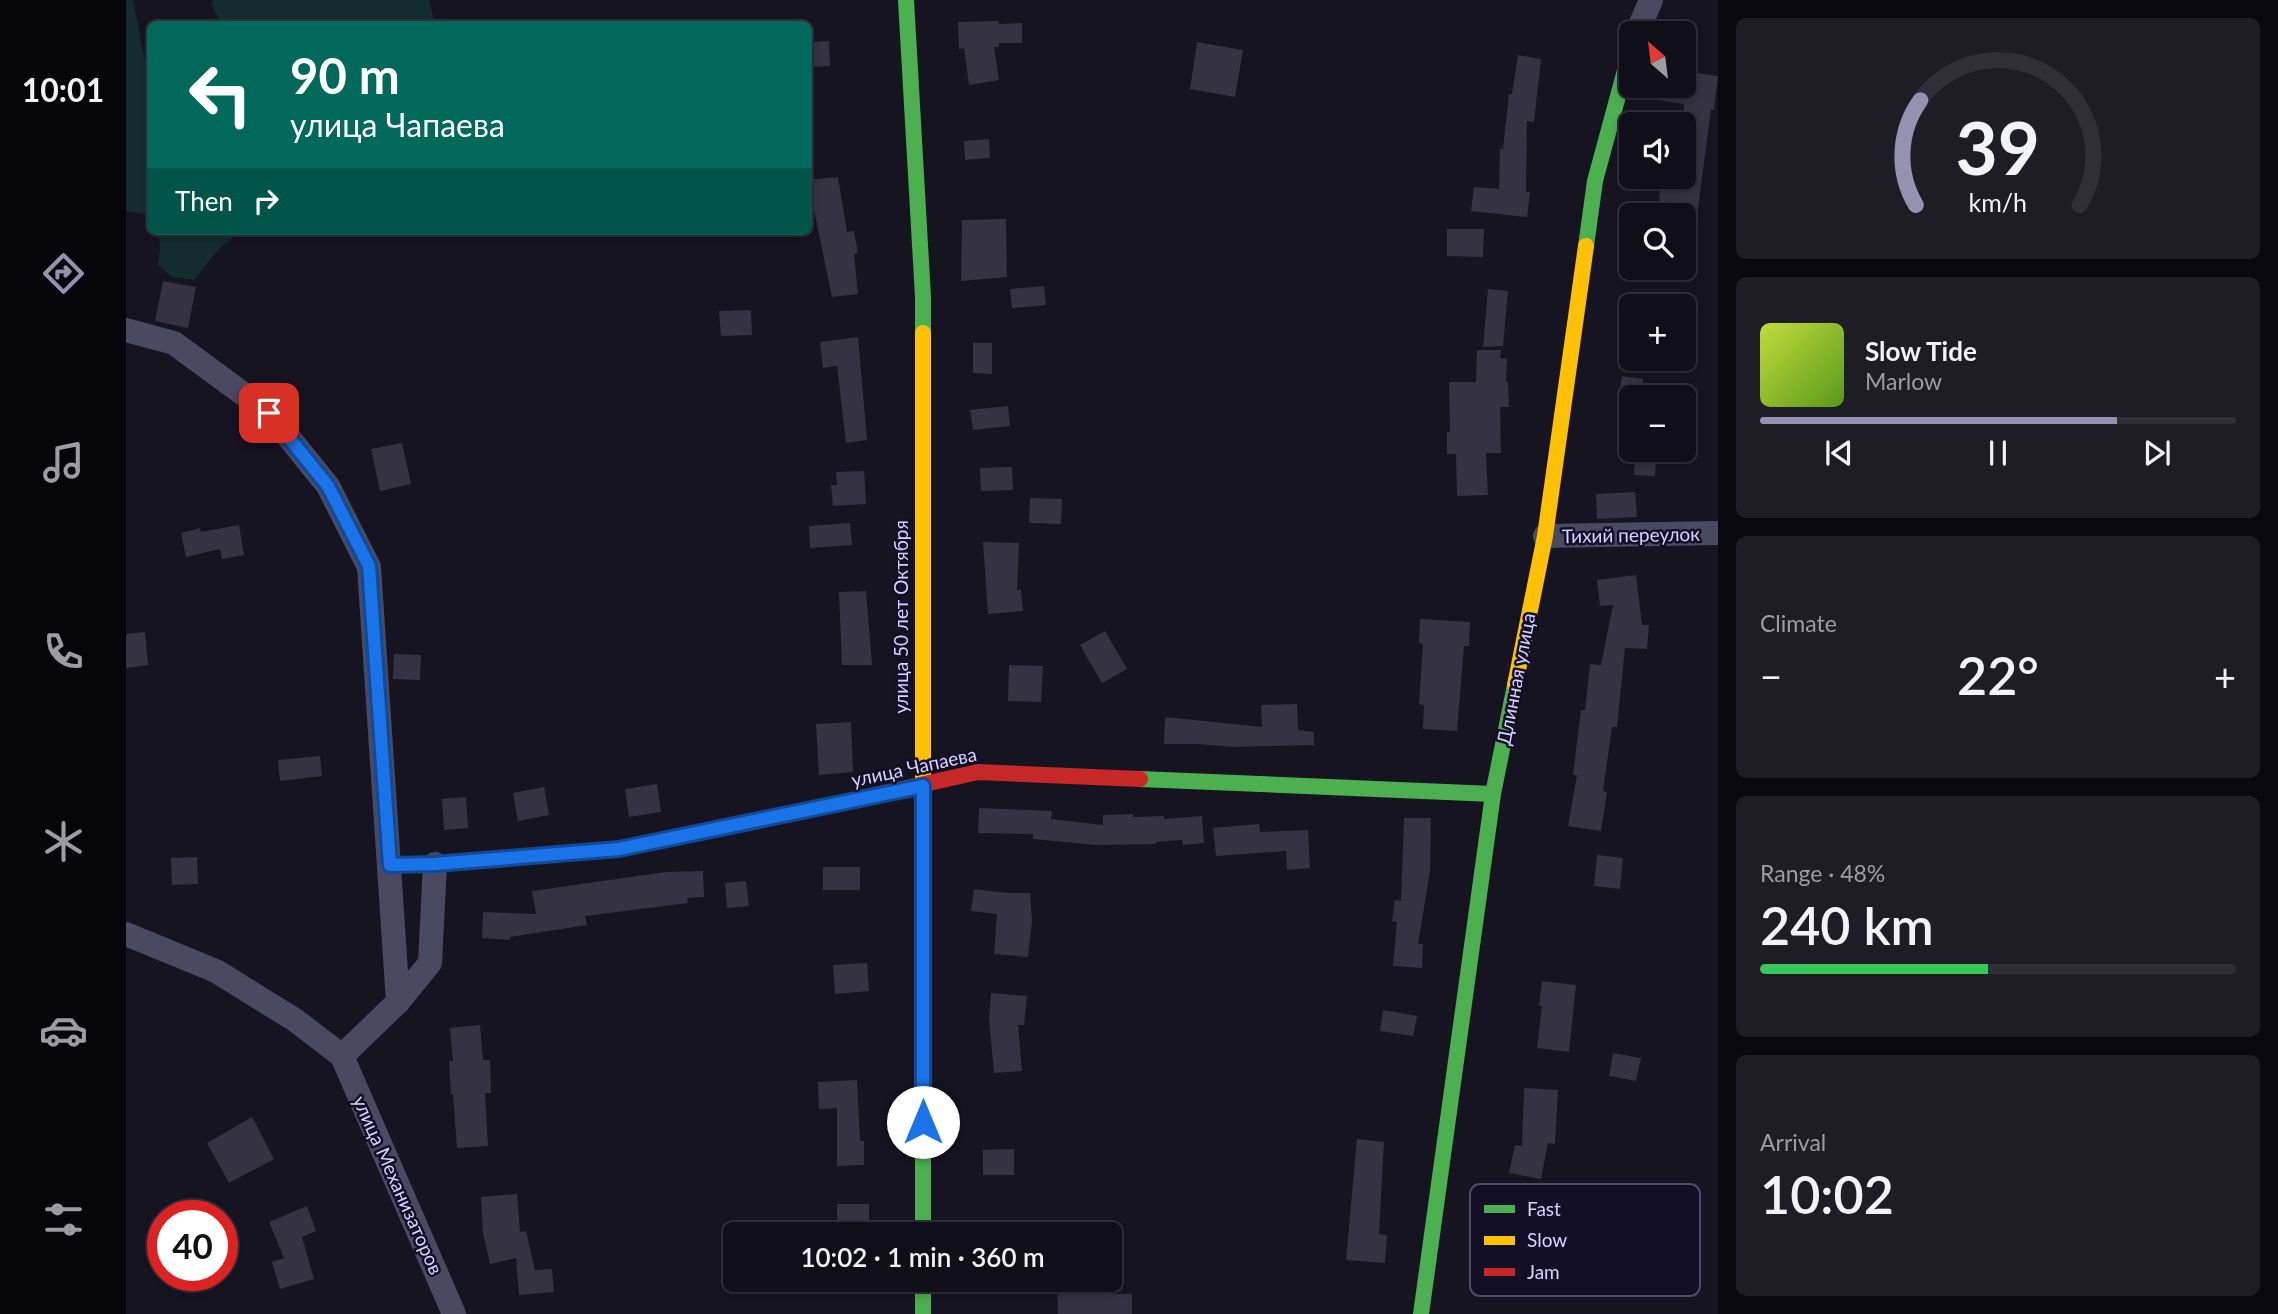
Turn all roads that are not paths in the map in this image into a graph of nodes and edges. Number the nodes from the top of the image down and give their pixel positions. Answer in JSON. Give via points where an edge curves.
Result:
{"nodes":[{"id":1,"x":906,"y":0,"type":"edge"},
{"id":2,"x":1651,"y":0,"type":"edge"},
{"id":3,"x":1642,"y":21,"type":"edge"},
{"id":4,"x":1619,"y":92,"type":"edge"},
{"id":5,"x":126,"y":330,"type":"edge"},
{"id":6,"x":1718,"y":533,"type":"edge"},
{"id":7,"x":1545,"y":536,"type":"junction"},
{"id":8,"x":923,"y":786,"type":"junction"},
{"id":9,"x":1493,"y":794,"type":"junction"},
{"id":10,"x":435,"y":864,"type":"junction"},
{"id":11,"x":390,"y":865,"type":"junction"},
{"id":12,"x":126,"y":934,"type":"edge"},
{"id":13,"x":398,"y":1002,"type":"junction"},
{"id":14,"x":342,"y":1056,"type":"junction"},
{"id":15,"x":923,"y":1222,"type":"edge"},
{"id":16,"x":923,"y":1292,"type":"edge"},
{"id":17,"x":454,"y":1314,"type":"edge"},
{"id":18,"x":923,"y":1314,"type":"edge"},
{"id":19,"x":1421,"y":1314,"type":"edge"}],
"edges":[{"from":1,"to":8,"type":"street","name":"улица 50 лет Октября","via":[[923,297]]},
{"from":2,"to":3,"type":"street"},
{"from":4,"to":7,"type":"street","name":"Длинная улица","via":[[1595,181]]},
{"from":5,"to":11,"type":"street","via":[[174,343],[269,413],[328,486],[369,566]]},
{"from":6,"to":7,"type":"street","name":"Тихий переулок"},
{"from":7,"to":9,"type":"street","name":"Длинная улица"},
{"from":8,"to":9,"type":"street","name":"улица Чапаева","via":[[978,772]]},
{"from":8,"to":10,"type":"street","name":"улица Чапаева","via":[[619,849]]},
{"from":8,"to":15,"type":"street","name":"улица 50 лет Октября"},
{"from":9,"to":19,"type":"street","name":"Длинная улица"},
{"from":10,"to":11,"type":"street","name":"улица Чапаева"},
{"from":10,"to":13,"type":"street","via":[[430,963]]},
{"from":11,"to":13,"type":"street"},
{"from":12,"to":14,"type":"street","name":"улица Механизаторов","via":[[216,971],[295,1020]]},
{"from":13,"to":14,"type":"street"},
{"from":14,"to":17,"type":"street","name":"улица Механизаторов"},
{"from":16,"to":18,"type":"street"}]}
